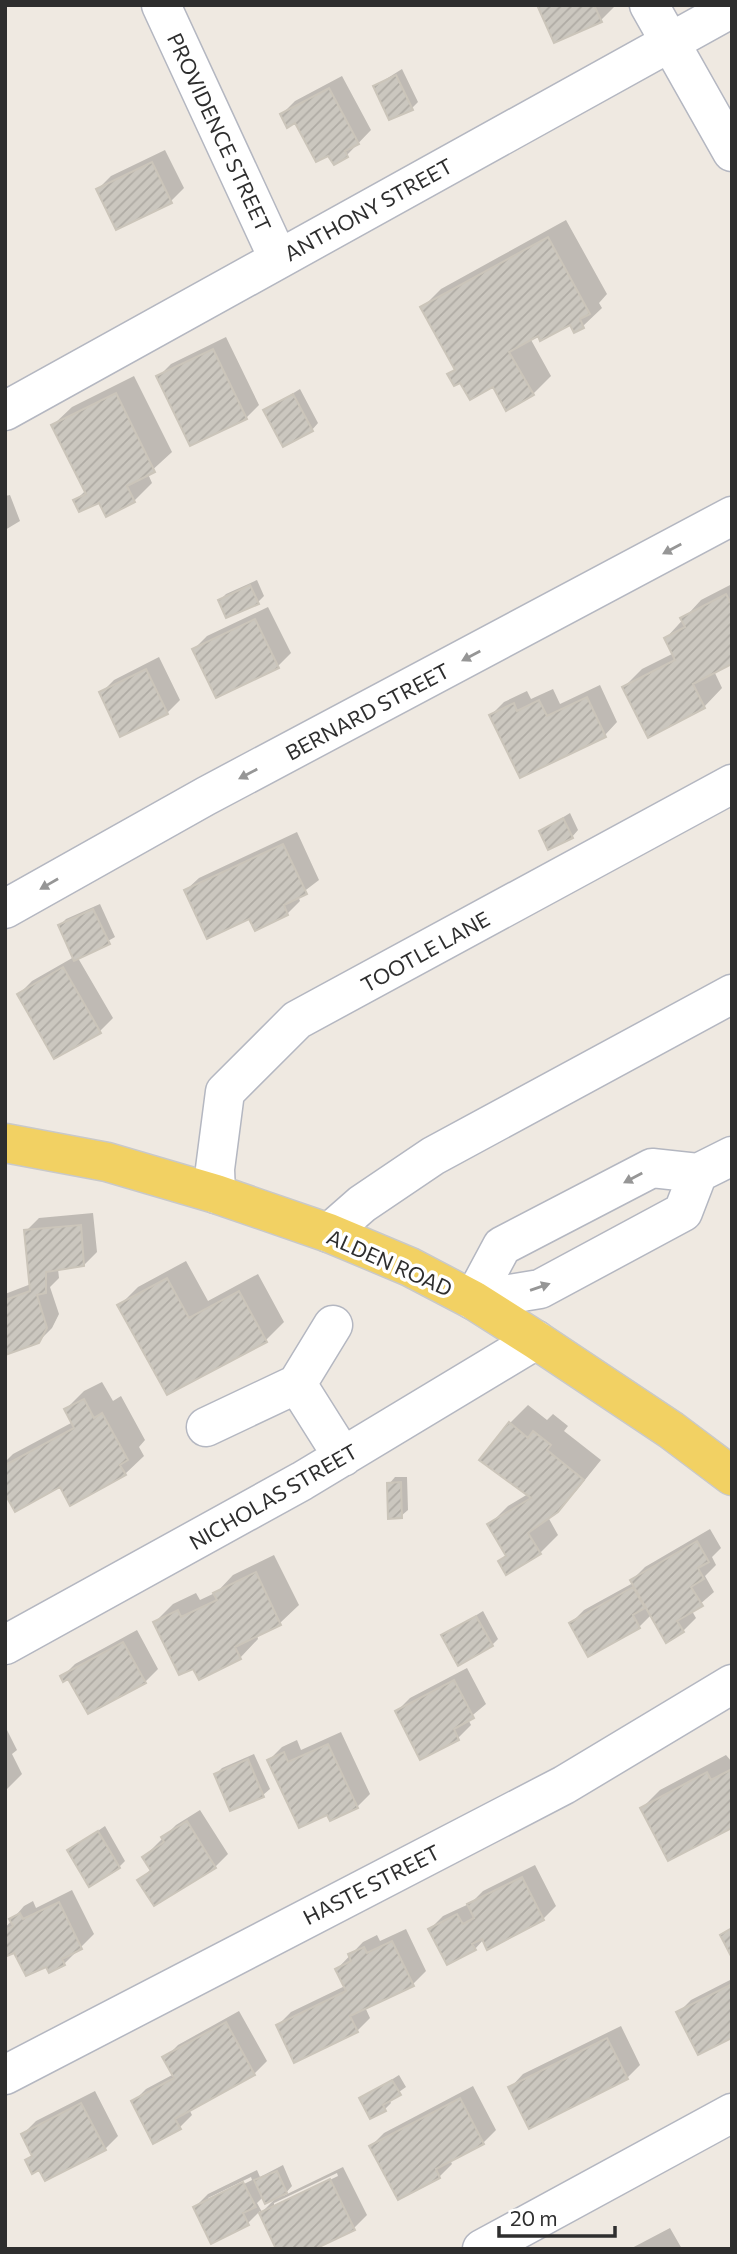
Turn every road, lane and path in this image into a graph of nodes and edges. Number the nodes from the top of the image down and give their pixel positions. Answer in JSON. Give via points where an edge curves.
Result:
{"nodes":[{"id":1,"x":161,"y":5,"type":"edge"},
{"id":2,"x":649,"y":5,"type":"edge"},
{"id":3,"x":732,"y":8,"type":"edge"},
{"id":4,"x":670,"y":43,"type":"junction"},
{"id":5,"x":732,"y":152,"type":"edge"},
{"id":6,"x":278,"y":258,"type":"junction"},
{"id":7,"x":5,"y":411,"type":"edge"},
{"id":8,"x":732,"y":516,"type":"edge"},
{"id":9,"x":732,"y":784,"type":"edge"},
{"id":10,"x":5,"y":909,"type":"edge"},
{"id":11,"x":732,"y":994,"type":"edge"},
{"id":12,"x":5,"y":1143,"type":"edge"},
{"id":13,"x":732,"y":1156,"type":"edge"},
{"id":14,"x":698,"y":1174,"type":"junction"},
{"id":15,"x":216,"y":1194,"type":"junction"},
{"id":16,"x":329,"y":1234,"type":"junction"},
{"id":17,"x":473,"y":1300,"type":"junction"},
{"id":18,"x":333,"y":1325,"type":"dead end"},
{"id":19,"x":536,"y":1340,"type":"junction"},
{"id":20,"x":297,"y":1384,"type":"junction"},
{"id":21,"x":206,"y":1427,"type":"dead end"},
{"id":22,"x":343,"y":1457,"type":"junction"},
{"id":23,"x":732,"y":1476,"type":"edge"},
{"id":24,"x":5,"y":1645,"type":"edge"},
{"id":25,"x":732,"y":1684,"type":"edge"},
{"id":26,"x":5,"y":2075,"type":"edge"},
{"id":27,"x":732,"y":2113,"type":"edge"},
{"id":28,"x":482,"y":2249,"type":"edge"}],
"edges":[{"from":1,"to":6,"type":"street","name":"PROVIDENCE STREET"},
{"from":2,"to":4,"type":"street"},
{"from":3,"to":4,"type":"street","name":"ANTHONY STREET"},
{"from":4,"to":5,"type":"street"},
{"from":4,"to":6,"type":"street","name":"ANTHONY STREET"},
{"from":6,"to":7,"type":"street","name":"ANTHONY STREET"},
{"from":8,"to":10,"type":"street","name":"BERNARD STREET","one_way":true,"via":[[205,796]]},
{"from":9,"to":15,"type":"street","name":"TOOTLE LANE","via":[[297,1020],[225,1092]]},
{"from":11,"to":16,"type":"street","via":[[433,1156],[362,1203]]},
{"from":12,"to":15,"type":"main road","name":"ALDEN ROAD","via":[[107,1162]]},
{"from":13,"to":14,"type":"street"},
{"from":17,"to":14,"type":"street","one_way":true,"via":[[540,1289],[683,1212]]},
{"from":14,"to":17,"type":"street","one_way":true,"via":[[652,1168],[502,1246]]},
{"from":15,"to":16,"type":"main road","name":"ALDEN ROAD"},
{"from":16,"to":17,"type":"main road","name":"ALDEN ROAD","via":[[410,1267]]},
{"from":17,"to":19,"type":"main road","name":"ALDEN ROAD"},
{"from":18,"to":20,"type":"street"},
{"from":19,"to":22,"type":"street","name":"NICHOLAS STREET"},
{"from":19,"to":23,"type":"main road","name":"ALDEN ROAD"},
{"from":20,"to":21,"type":"street"},
{"from":20,"to":22,"type":"street"},
{"from":22,"to":24,"type":"street","name":"NICHOLAS STREET"},
{"from":25,"to":26,"type":"street","name":"HASTE STREET","via":[[564,1785]]},
{"from":27,"to":28,"type":"street"}]}
